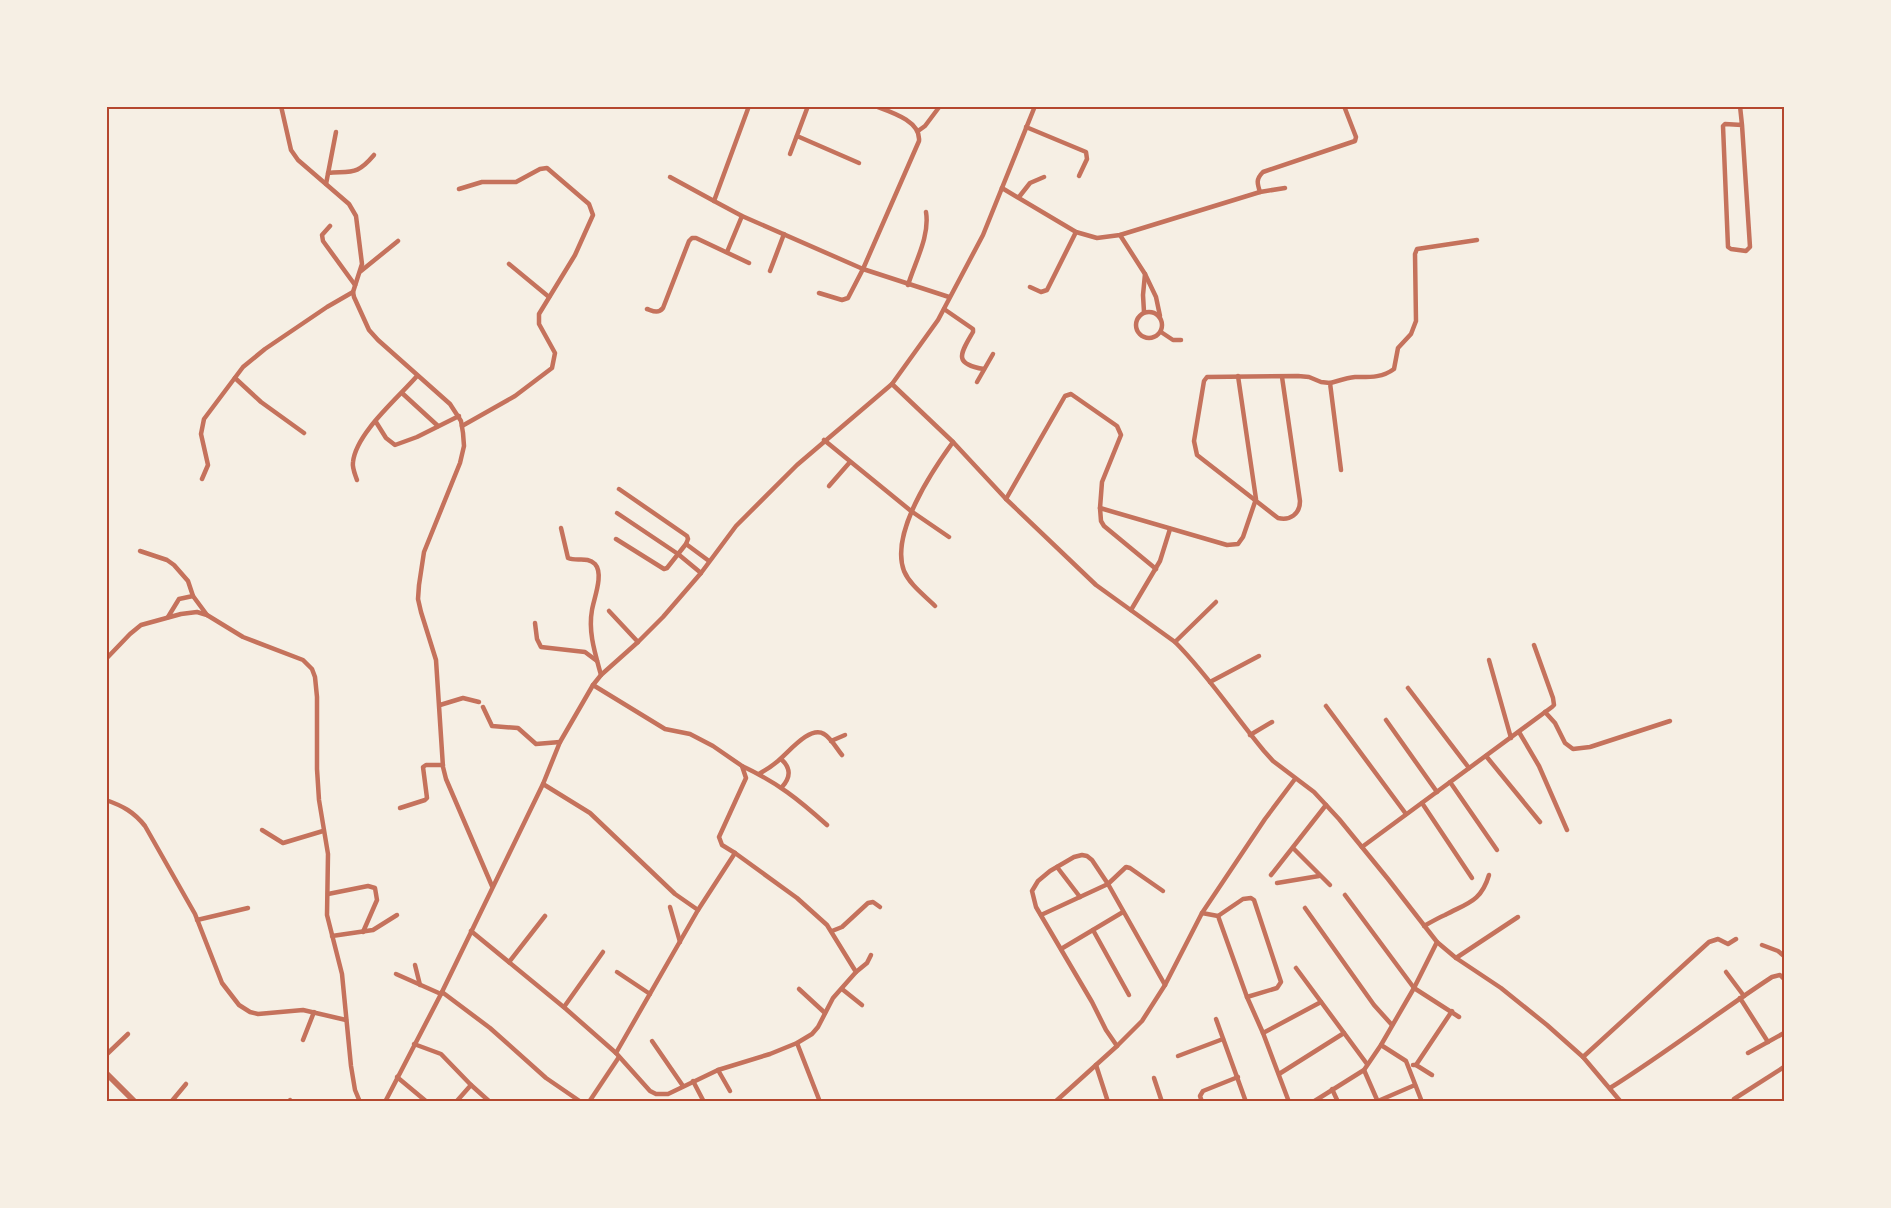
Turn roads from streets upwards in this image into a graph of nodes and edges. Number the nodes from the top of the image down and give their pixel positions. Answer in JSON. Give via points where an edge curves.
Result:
{"nodes":[{"id":1,"x":281,"y":106,"type":"edge"},
{"id":2,"x":749,"y":106,"type":"edge"},
{"id":3,"x":808,"y":106,"type":"edge"},
{"id":4,"x":875,"y":106,"type":"edge"},
{"id":5,"x":940,"y":106,"type":"edge"},
{"id":6,"x":1035,"y":106,"type":"edge"},
{"id":7,"x":1344,"y":106,"type":"edge"},
{"id":8,"x":1740,"y":106,"type":"edge"},
{"id":9,"x":1742,"y":125,"type":"junction"},
{"id":10,"x":1026,"y":127,"type":"junction"},
{"id":11,"x":918,"y":131,"type":"junction"},
{"id":12,"x":336,"y":132,"type":"dead end"},
{"id":13,"x":797,"y":135,"type":"junction"},
{"id":14,"x":790,"y":154,"type":"dead end"},
{"id":15,"x":374,"y":155,"type":"dead end"},
{"id":16,"x":859,"y":163,"type":"dead end"},
{"id":17,"x":328,"y":173,"type":"junction"},
{"id":18,"x":1079,"y":176,"type":"dead end"},
{"id":19,"x":670,"y":177,"type":"dead end"},
{"id":20,"x":1044,"y":177,"type":"dead end"},
{"id":21,"x":326,"y":184,"type":"junction"},
{"id":22,"x":1002,"y":188,"type":"junction"},
{"id":23,"x":1285,"y":188,"type":"dead end"},
{"id":24,"x":459,"y":189,"type":"dead end"},
{"id":25,"x":1260,"y":192,"type":"junction"},
{"id":26,"x":1019,"y":197,"type":"junction"},
{"id":27,"x":714,"y":201,"type":"junction"},
{"id":28,"x":926,"y":212,"type":"dead end"},
{"id":29,"x":742,"y":216,"type":"junction"},
{"id":30,"x":330,"y":226,"type":"dead end"},
{"id":31,"x":1076,"y":232,"type":"junction"},
{"id":32,"x":784,"y":234,"type":"junction"},
{"id":33,"x":1120,"y":235,"type":"junction"},
{"id":34,"x":1477,"y":240,"type":"dead end"},
{"id":35,"x":398,"y":241,"type":"dead end"},
{"id":36,"x":727,"y":252,"type":"junction"},
{"id":37,"x":749,"y":263,"type":"dead end"},
{"id":38,"x":509,"y":264,"type":"dead end"},
{"id":39,"x":863,"y":269,"type":"junction"},
{"id":40,"x":361,"y":271,"type":"junction"},
{"id":41,"x":770,"y":271,"type":"dead end"},
{"id":42,"x":1145,"y":274,"type":"junction"},
{"id":43,"x":355,"y":285,"type":"junction"},
{"id":44,"x":908,"y":285,"type":"junction"},
{"id":45,"x":1030,"y":287,"type":"dead end"},
{"id":46,"x":353,"y":292,"type":"junction"},
{"id":47,"x":819,"y":293,"type":"dead end"},
{"id":48,"x":549,"y":297,"type":"junction"},
{"id":49,"x":949,"y":297,"type":"junction"},
{"id":50,"x":647,"y":309,"type":"dead end"},
{"id":51,"x":944,"y":309,"type":"junction"},
{"id":52,"x":1144,"y":312,"type":"junction"},
{"id":53,"x":1160,"y":316,"type":"junction"},
{"id":54,"x":1161,"y":332,"type":"junction"},
{"id":55,"x":1181,"y":340,"type":"dead end"},
{"id":56,"x":993,"y":354,"type":"dead end"},
{"id":57,"x":984,"y":369,"type":"junction"},
{"id":58,"x":417,"y":376,"type":"junction"},
{"id":59,"x":1238,"y":376,"type":"junction"},
{"id":60,"x":1282,"y":377,"type":"junction"},
{"id":61,"x":235,"y":378,"type":"junction"},
{"id":62,"x":977,"y":382,"type":"dead end"},
{"id":63,"x":1330,"y":382,"type":"junction"},
{"id":64,"x":892,"y":384,"type":"junction"},
{"id":65,"x":402,"y":393,"type":"junction"},
{"id":66,"x":459,"y":416,"type":"junction"},
{"id":67,"x":376,"y":422,"type":"junction"},
{"id":68,"x":438,"y":426,"type":"junction"},
{"id":69,"x":462,"y":426,"type":"junction"},
{"id":70,"x":304,"y":433,"type":"dead end"},
{"id":71,"x":824,"y":440,"type":"junction"},
{"id":72,"x":953,"y":442,"type":"junction"},
{"id":73,"x":850,"y":462,"type":"junction"},
{"id":74,"x":1341,"y":470,"type":"dead end"},
{"id":75,"x":202,"y":479,"type":"dead end"},
{"id":76,"x":357,"y":480,"type":"dead end"},
{"id":77,"x":829,"y":486,"type":"dead end"},
{"id":78,"x":619,"y":489,"type":"dead end"},
{"id":79,"x":1006,"y":499,"type":"junction"},
{"id":80,"x":1256,"y":500,"type":"junction"},
{"id":81,"x":1100,"y":508,"type":"junction"},
{"id":82,"x":911,"y":511,"type":"junction"},
{"id":83,"x":617,"y":513,"type":"dead end"},
{"id":84,"x":561,"y":528,"type":"dead end"},
{"id":85,"x":1170,"y":529,"type":"junction"},
{"id":86,"x":949,"y":537,"type":"dead end"},
{"id":87,"x":616,"y":538,"type":"dead end"},
{"id":88,"x":686,"y":544,"type":"junction"},
{"id":89,"x":140,"y":551,"type":"dead end"},
{"id":90,"x":678,"y":554,"type":"junction"},
{"id":91,"x":709,"y":561,"type":"junction"},
{"id":92,"x":1156,"y":569,"type":"junction"},
{"id":93,"x":701,"y":573,"type":"junction"},
{"id":94,"x":193,"y":596,"type":"junction"},
{"id":95,"x":1216,"y":602,"type":"dead end"},
{"id":96,"x":935,"y":606,"type":"dead end"},
{"id":97,"x":1131,"y":610,"type":"junction"},
{"id":98,"x":609,"y":611,"type":"dead end"},
{"id":99,"x":207,"y":615,"type":"junction"},
{"id":100,"x":168,"y":617,"type":"junction"},
{"id":101,"x":535,"y":623,"type":"dead end"},
{"id":102,"x":638,"y":642,"type":"junction"},
{"id":103,"x":1175,"y":642,"type":"junction"},
{"id":104,"x":1534,"y":645,"type":"dead end"},
{"id":105,"x":1259,"y":656,"type":"dead end"},
{"id":106,"x":106,"y":658,"type":"edge"},
{"id":107,"x":1489,"y":660,"type":"dead end"},
{"id":108,"x":597,"y":661,"type":"junction"},
{"id":109,"x":601,"y":675,"type":"junction"},
{"id":110,"x":1210,"y":682,"type":"junction"},
{"id":111,"x":593,"y":685,"type":"junction"},
{"id":112,"x":1408,"y":688,"type":"dead end"},
{"id":113,"x":440,"y":705,"type":"junction"},
{"id":114,"x":1326,"y":706,"type":"dead end"},
{"id":115,"x":1545,"y":712,"type":"junction"},
{"id":116,"x":1386,"y":720,"type":"dead end"},
{"id":117,"x":1670,"y":721,"type":"dead end"},
{"id":118,"x":1272,"y":722,"type":"dead end"},
{"id":119,"x":1519,"y":732,"type":"junction"},
{"id":120,"x":845,"y":735,"type":"dead end"},
{"id":121,"x":1250,"y":735,"type":"junction"},
{"id":122,"x":1511,"y":738,"type":"junction"},
{"id":123,"x":831,"y":741,"type":"junction"},
{"id":124,"x":560,"y":742,"type":"junction"},
{"id":125,"x":842,"y":755,"type":"dead end"},
{"id":126,"x":1486,"y":756,"type":"junction"},
{"id":127,"x":781,"y":759,"type":"junction"},
{"id":128,"x":443,"y":765,"type":"junction"},
{"id":129,"x":742,"y":766,"type":"junction"},
{"id":130,"x":1469,"y":768,"type":"junction"},
{"id":131,"x":759,"y":774,"type":"junction"},
{"id":132,"x":1295,"y":779,"type":"junction"},
{"id":133,"x":1450,"y":782,"type":"junction"},
{"id":134,"x":543,"y":784,"type":"junction"},
{"id":135,"x":782,"y":787,"type":"junction"},
{"id":136,"x":1437,"y":792,"type":"junction"},
{"id":137,"x":108,"y":802,"type":"edge"},
{"id":138,"x":1422,"y":803,"type":"junction"},
{"id":139,"x":1326,"y":805,"type":"junction"},
{"id":140,"x":400,"y":808,"type":"dead end"},
{"id":141,"x":1406,"y":814,"type":"junction"},
{"id":142,"x":1540,"y":822,"type":"dead end"},
{"id":143,"x":827,"y":825,"type":"dead end"},
{"id":144,"x":262,"y":830,"type":"dead end"},
{"id":145,"x":1567,"y":830,"type":"dead end"},
{"id":146,"x":323,"y":831,"type":"junction"},
{"id":147,"x":1362,"y":847,"type":"junction"},
{"id":148,"x":1293,"y":848,"type":"junction"},
{"id":149,"x":1497,"y":850,"type":"dead end"},
{"id":150,"x":735,"y":853,"type":"junction"},
{"id":151,"x":1057,"y":867,"type":"junction"},
{"id":152,"x":1271,"y":874,"type":"dead end"},
{"id":153,"x":1489,"y":875,"type":"dead end"},
{"id":154,"x":1319,"y":876,"type":"junction"},
{"id":155,"x":1472,"y":878,"type":"dead end"},
{"id":156,"x":1277,"y":883,"type":"dead end"},
{"id":157,"x":1108,"y":884,"type":"junction"},
{"id":158,"x":1330,"y":885,"type":"dead end"},
{"id":159,"x":492,"y":886,"type":"junction"},
{"id":160,"x":1163,"y":891,"type":"dead end"},
{"id":161,"x":328,"y":894,"type":"junction"},
{"id":162,"x":1345,"y":895,"type":"dead end"},
{"id":163,"x":1080,"y":897,"type":"junction"},
{"id":164,"x":670,"y":907,"type":"dead end"},
{"id":165,"x":880,"y":907,"type":"dead end"},
{"id":166,"x":248,"y":908,"type":"dead end"},
{"id":167,"x":1305,"y":908,"type":"dead end"},
{"id":168,"x":698,"y":910,"type":"junction"},
{"id":169,"x":1123,"y":912,"type":"junction"},
{"id":170,"x":1203,"y":913,"type":"junction"},
{"id":171,"x":397,"y":915,"type":"dead end"},
{"id":172,"x":1041,"y":915,"type":"junction"},
{"id":173,"x":545,"y":916,"type":"dead end"},
{"id":174,"x":1218,"y":916,"type":"junction"},
{"id":175,"x":1518,"y":917,"type":"dead end"},
{"id":176,"x":197,"y":920,"type":"junction"},
{"id":177,"x":1424,"y":926,"type":"junction"},
{"id":178,"x":1093,"y":930,"type":"junction"},
{"id":179,"x":471,"y":931,"type":"junction"},
{"id":180,"x":832,"y":931,"type":"junction"},
{"id":181,"x":363,"y":933,"type":"junction"},
{"id":182,"x":332,"y":936,"type":"junction"},
{"id":183,"x":1736,"y":939,"type":"dead end"},
{"id":184,"x":680,"y":942,"type":"junction"},
{"id":185,"x":1437,"y":942,"type":"junction"},
{"id":186,"x":1762,"y":945,"type":"dead end"},
{"id":187,"x":1061,"y":949,"type":"junction"},
{"id":188,"x":603,"y":952,"type":"dead end"},
{"id":189,"x":871,"y":956,"type":"dead end"},
{"id":190,"x":1785,"y":956,"type":"edge"},
{"id":191,"x":1456,"y":958,"type":"junction"},
{"id":192,"x":509,"y":962,"type":"junction"},
{"id":193,"x":415,"y":965,"type":"dead end"},
{"id":194,"x":1296,"y":968,"type":"dead end"},
{"id":195,"x":617,"y":972,"type":"dead end"},
{"id":196,"x":856,"y":972,"type":"junction"},
{"id":197,"x":1726,"y":972,"type":"dead end"},
{"id":198,"x":396,"y":974,"type":"dead end"},
{"id":199,"x":1784,"y":978,"type":"edge"},
{"id":200,"x":420,"y":985,"type":"junction"},
{"id":201,"x":1165,"y":985,"type":"junction"},
{"id":202,"x":1414,"y":988,"type":"junction"},
{"id":203,"x":799,"y":989,"type":"dead end"},
{"id":204,"x":842,"y":989,"type":"junction"},
{"id":205,"x":441,"y":993,"type":"junction"},
{"id":206,"x":650,"y":994,"type":"junction"},
{"id":207,"x":1129,"y":995,"type":"dead end"},
{"id":208,"x":1247,"y":997,"type":"junction"},
{"id":209,"x":1742,"y":997,"type":"junction"},
{"id":210,"x":1321,"y":1002,"type":"junction"},
{"id":211,"x":862,"y":1005,"type":"dead end"},
{"id":212,"x":564,"y":1007,"type":"junction"},
{"id":213,"x":1452,"y":1011,"type":"junction"},
{"id":214,"x":314,"y":1012,"type":"junction"},
{"id":215,"x":825,"y":1013,"type":"junction"},
{"id":216,"x":1459,"y":1017,"type":"dead end"},
{"id":217,"x":1216,"y":1019,"type":"dead end"},
{"id":218,"x":346,"y":1020,"type":"junction"},
{"id":219,"x":1392,"y":1025,"type":"junction"},
{"id":220,"x":1263,"y":1033,"type":"junction"},
{"id":221,"x":1344,"y":1033,"type":"junction"},
{"id":222,"x":1785,"y":1033,"type":"edge"},
{"id":223,"x":128,"y":1034,"type":"dead end"},
{"id":224,"x":1223,"y":1039,"type":"junction"},
{"id":225,"x":303,"y":1040,"type":"dead end"},
{"id":226,"x":652,"y":1041,"type":"dead end"},
{"id":227,"x":1768,"y":1042,"type":"junction"},
{"id":228,"x":797,"y":1043,"type":"junction"},
{"id":229,"x":414,"y":1044,"type":"junction"},
{"id":230,"x":1117,"y":1046,"type":"junction"},
{"id":231,"x":1381,"y":1046,"type":"junction"},
{"id":232,"x":1748,"y":1053,"type":"dead end"},
{"id":233,"x":106,"y":1055,"type":"edge"},
{"id":234,"x":617,"y":1055,"type":"junction"},
{"id":235,"x":1178,"y":1056,"type":"dead end"},
{"id":236,"x":1583,"y":1057,"type":"junction"},
{"id":237,"x":1367,"y":1064,"type":"junction"},
{"id":238,"x":1096,"y":1065,"type":"junction"},
{"id":239,"x":1407,"y":1065,"type":"junction"},
{"id":240,"x":1416,"y":1065,"type":"junction"},
{"id":241,"x":1785,"y":1067,"type":"edge"},
{"id":242,"x":718,"y":1070,"type":"junction"},
{"id":243,"x":1364,"y":1070,"type":"junction"},
{"id":244,"x":106,"y":1073,"type":"edge"},
{"id":245,"x":1279,"y":1074,"type":"junction"},
{"id":246,"x":1432,"y":1075,"type":"dead end"},
{"id":247,"x":398,"y":1077,"type":"junction"},
{"id":248,"x":1238,"y":1077,"type":"junction"},
{"id":249,"x":1154,"y":1078,"type":"dead end"},
{"id":250,"x":693,"y":1081,"type":"junction"},
{"id":251,"x":186,"y":1084,"type":"dead end"},
{"id":252,"x":471,"y":1084,"type":"junction"},
{"id":253,"x":1415,"y":1085,"type":"junction"},
{"id":254,"x":683,"y":1086,"type":"junction"},
{"id":255,"x":1610,"y":1088,"type":"junction"},
{"id":256,"x":1332,"y":1089,"type":"junction"},
{"id":257,"x":730,"y":1091,"type":"dead end"},
{"id":258,"x":1734,"y":1100,"type":"dead end"},
{"id":259,"x":135,"y":1101,"type":"edge"},
{"id":260,"x":171,"y":1101,"type":"edge"},
{"id":261,"x":360,"y":1101,"type":"edge"},
{"id":262,"x":385,"y":1101,"type":"edge"},
{"id":263,"x":427,"y":1101,"type":"edge"},
{"id":264,"x":456,"y":1101,"type":"edge"},
{"id":265,"x":490,"y":1101,"type":"edge"},
{"id":266,"x":581,"y":1101,"type":"edge"},
{"id":267,"x":589,"y":1101,"type":"edge"},
{"id":268,"x":704,"y":1101,"type":"edge"},
{"id":269,"x":820,"y":1101,"type":"edge"},
{"id":270,"x":1055,"y":1101,"type":"edge"},
{"id":271,"x":1108,"y":1101,"type":"edge"},
{"id":272,"x":1162,"y":1101,"type":"edge"},
{"id":273,"x":1202,"y":1101,"type":"edge"},
{"id":274,"x":1246,"y":1101,"type":"edge"},
{"id":275,"x":1289,"y":1101,"type":"edge"},
{"id":276,"x":1313,"y":1101,"type":"edge"},
{"id":277,"x":1338,"y":1101,"type":"edge"},
{"id":278,"x":1378,"y":1101,"type":"edge"},
{"id":279,"x":1422,"y":1101,"type":"edge"},
{"id":280,"x":1621,"y":1101,"type":"edge"}],
"edges":[{"from":1,"to":21,"type":"street","via":[[291,150]]},
{"from":2,"to":27,"type":"street"},
{"from":3,"to":13,"type":"street"},
{"from":4,"to":11,"type":"street"},
{"from":5,"to":11,"type":"street"},
{"from":6,"to":10,"type":"street"},
{"from":7,"to":25,"type":"street","via":[[1355,141],[1263,172],[1257,183]]},
{"from":8,"to":9,"type":"street"},
{"from":9,"to":9,"type":"street","via":[[1723,126],[1728,247],[1746,251],[1750,247]]},
{"from":10,"to":18,"type":"street","via":[[1086,152]]},
{"from":10,"to":22,"type":"street"},
{"from":11,"to":39,"type":"street","via":[[917,147]]},
{"from":12,"to":17,"type":"street"},
{"from":13,"to":14,"type":"street"},
{"from":13,"to":16,"type":"street"},
{"from":15,"to":17,"type":"street","via":[[359,169]]},
{"from":17,"to":21,"type":"street"},
{"from":19,"to":27,"type":"street"},
{"from":20,"to":26,"type":"street","via":[[1030,183]]},
{"from":21,"to":40,"type":"street","via":[[354,211]]},
{"from":22,"to":26,"type":"street"},
{"from":22,"to":49,"type":"street","via":[[983,235]]},
{"from":23,"to":25,"type":"street"},
{"from":24,"to":48,"type":"street","via":[[482,182],[516,182],[547,168],[589,204],[591,220]]},
{"from":25,"to":33,"type":"street"},
{"from":26,"to":31,"type":"street"},
{"from":27,"to":29,"type":"street"},
{"from":28,"to":44,"type":"street","via":[[925,238]]},
{"from":29,"to":32,"type":"street"},
{"from":29,"to":36,"type":"street"},
{"from":30,"to":43,"type":"street","via":[[322,235],[323,241]]},
{"from":31,"to":33,"type":"street","via":[[1096,238]]},
{"from":31,"to":45,"type":"street","via":[[1047,290]]},
{"from":32,"to":39,"type":"street"},
{"from":32,"to":41,"type":"street"},
{"from":33,"to":42,"type":"street"},
{"from":34,"to":63,"type":"street","via":[[1417,249],[1416,321],[1411,334],[1398,348],[1394,369],[1373,377]]},
{"from":35,"to":40,"type":"street"},
{"from":36,"to":37,"type":"street"},
{"from":36,"to":50,"type":"street","via":[[690,239],[663,308],[654,312]]},
{"from":38,"to":48,"type":"street"},
{"from":39,"to":44,"type":"street"},
{"from":39,"to":47,"type":"street","via":[[846,300]]},
{"from":40,"to":43,"type":"street"},
{"from":42,"to":52,"type":"street"},
{"from":42,"to":53,"type":"street"},
{"from":43,"to":46,"type":"street"},
{"from":44,"to":49,"type":"street"},
{"from":46,"to":58,"type":"street","via":[[369,330]]},
{"from":46,"to":61,"type":"street","via":[[265,349]]},
{"from":48,"to":69,"type":"street","via":[[538,319],[555,353],[552,368],[515,396]]},
{"from":49,"to":51,"type":"street"},
{"from":51,"to":57,"type":"street","via":[[973,329],[961,351],[962,357],[967,364]]},
{"from":51,"to":64,"type":"street"},
{"from":52,"to":53,"type":"street","via":[[1153,311]]},
{"from":52,"to":54,"type":"street","via":[[1135,325],[1138,333],[1154,338]]},
{"from":53,"to":54,"type":"street"},
{"from":54,"to":55,"type":"street"},
{"from":56,"to":57,"type":"street"},
{"from":57,"to":62,"type":"street"},
{"from":58,"to":65,"type":"street"},
{"from":58,"to":66,"type":"street"},
{"from":59,"to":60,"type":"street"},
{"from":59,"to":80,"type":"street"},
{"from":59,"to":80,"type":"street","via":[[1204,379],[1194,446],[1201,459]]},
{"from":60,"to":63,"type":"street","via":[[1304,376]]},
{"from":60,"to":80,"type":"street","via":[[1300,508],[1293,516],[1282,519]]},
{"from":61,"to":70,"type":"street"},
{"from":61,"to":75,"type":"street","via":[[204,419],[201,434],[208,465]]},
{"from":63,"to":74,"type":"street"},
{"from":64,"to":71,"type":"street"},
{"from":64,"to":72,"type":"street"},
{"from":65,"to":67,"type":"street"},
{"from":65,"to":68,"type":"street"},
{"from":66,"to":68,"type":"street"},
{"from":66,"to":69,"type":"street"},
{"from":67,"to":68,"type":"street","via":[[396,445]]},
{"from":67,"to":76,"type":"street","via":[[362,436],[353,460]]},
{"from":69,"to":113,"type":"street","via":[[464,446],[460,463],[424,552],[419,585],[418,599],[436,660]]},
{"from":71,"to":73,"type":"street"},
{"from":71,"to":91,"type":"street","via":[[736,526]]},
{"from":72,"to":79,"type":"street"},
{"from":72,"to":82,"type":"street"},
{"from":73,"to":77,"type":"street"},
{"from":73,"to":82,"type":"street"},
{"from":78,"to":88,"type":"street","via":[[687,536]]},
{"from":79,"to":81,"type":"street","via":[[1065,396],[1071,394],[1117,426],[1121,435],[1102,482]]},
{"from":79,"to":97,"type":"street","via":[[1096,585]]},
{"from":80,"to":85,"type":"street","via":[[1243,537],[1235,546]]},
{"from":81,"to":85,"type":"street"},
{"from":81,"to":92,"type":"street","via":[[1104,526]]},
{"from":82,"to":86,"type":"street"},
{"from":82,"to":96,"type":"street","via":[[901,557],[904,569],[909,580]]},
{"from":83,"to":90,"type":"street"},
{"from":84,"to":108,"type":"street","via":[[568,558],[590,561],[597,568],[590,625]]},
{"from":85,"to":92,"type":"street"},
{"from":87,"to":90,"type":"street","via":[[664,569]]},
{"from":88,"to":90,"type":"street"},
{"from":88,"to":91,"type":"street"},
{"from":89,"to":94,"type":"street","via":[[174,565],[188,581]]},
{"from":90,"to":93,"type":"street"},
{"from":91,"to":93,"type":"street"},
{"from":92,"to":97,"type":"street"},
{"from":93,"to":102,"type":"street"},
{"from":94,"to":99,"type":"street"},
{"from":94,"to":100,"type":"street","via":[[179,599]]},
{"from":95,"to":103,"type":"street"},
{"from":97,"to":103,"type":"street"},
{"from":98,"to":102,"type":"street"},
{"from":99,"to":100,"type":"street","via":[[189,612]]},
{"from":99,"to":146,"type":"street","via":[[243,637],[303,660],[312,669],[317,697],[317,769]]},
{"from":100,"to":106,"type":"street","via":[[141,625]]},
{"from":101,"to":108,"type":"street","via":[[541,647],[585,652]]},
{"from":102,"to":109,"type":"street"},
{"from":103,"to":110,"type":"street"},
{"from":104,"to":115,"type":"street","via":[[1554,702]]},
{"from":105,"to":110,"type":"street"},
{"from":107,"to":122,"type":"street"},
{"from":108,"to":109,"type":"street"},
{"from":109,"to":111,"type":"street"},
{"from":110,"to":121,"type":"street"},
{"from":111,"to":124,"type":"street"},
{"from":111,"to":129,"type":"street","via":[[665,729],[690,734]]},
{"from":112,"to":130,"type":"street"},
{"from":113,"to":124,"type":"street","via":[[463,698],[481,705],[492,726],[518,728],[536,744]]},
{"from":113,"to":128,"type":"street"},
{"from":114,"to":141,"type":"street"},
{"from":115,"to":117,"type":"street","via":[[1573,749]]},
{"from":115,"to":119,"type":"street"},
{"from":116,"to":136,"type":"street"},
{"from":118,"to":121,"type":"street"},
{"from":119,"to":122,"type":"street"},
{"from":119,"to":145,"type":"street","via":[[1539,766]]},
{"from":120,"to":123,"type":"street"},
{"from":121,"to":132,"type":"street"},
{"from":122,"to":126,"type":"street"},
{"from":123,"to":125,"type":"street"},
{"from":123,"to":127,"type":"street","via":[[822,733],[815,733],[792,746]]},
{"from":124,"to":134,"type":"street"},
{"from":126,"to":130,"type":"street"},
{"from":126,"to":142,"type":"street"},
{"from":127,"to":131,"type":"street"},
{"from":127,"to":135,"type":"street","via":[[789,769]]},
{"from":128,"to":140,"type":"street","via":[[424,766],[427,798]]},
{"from":128,"to":159,"type":"street"},
{"from":129,"to":131,"type":"street"},
{"from":129,"to":150,"type":"street","via":[[745,783],[720,837],[723,845]]},
{"from":130,"to":133,"type":"street"},
{"from":131,"to":135,"type":"street"},
{"from":132,"to":139,"type":"street"},
{"from":132,"to":170,"type":"street"},
{"from":133,"to":136,"type":"street"},
{"from":133,"to":149,"type":"street"},
{"from":134,"to":159,"type":"street"},
{"from":134,"to":168,"type":"street","via":[[590,813],[675,894]]},
{"from":135,"to":143,"type":"street"},
{"from":136,"to":138,"type":"street"},
{"from":137,"to":176,"type":"street","via":[[137,815]]},
{"from":138,"to":141,"type":"street"},
{"from":138,"to":155,"type":"street"},
{"from":139,"to":147,"type":"street"},
{"from":139,"to":148,"type":"street"},
{"from":141,"to":147,"type":"street"},
{"from":144,"to":146,"type":"street","via":[[283,843]]},
{"from":146,"to":161,"type":"street","via":[[328,854]]},
{"from":147,"to":177,"type":"street"},
{"from":148,"to":152,"type":"street"},
{"from":148,"to":154,"type":"street"},
{"from":150,"to":168,"type":"street"},
{"from":150,"to":180,"type":"street","via":[[797,898]]},
{"from":151,"to":157,"type":"street","via":[[1074,857],[1087,856]]},
{"from":151,"to":163,"type":"street"},
{"from":151,"to":172,"type":"street","via":[[1033,887],[1033,899]]},
{"from":153,"to":177,"type":"street","via":[[1483,891],[1470,904]]},
{"from":154,"to":156,"type":"street"},
{"from":154,"to":158,"type":"street"},
{"from":157,"to":160,"type":"street","via":[[1126,867]]},
{"from":157,"to":163,"type":"street"},
{"from":157,"to":169,"type":"street"},
{"from":159,"to":179,"type":"street"},
{"from":161,"to":181,"type":"street","via":[[375,888],[377,900]]},
{"from":161,"to":182,"type":"street"},
{"from":162,"to":202,"type":"street"},
{"from":163,"to":172,"type":"street"},
{"from":164,"to":184,"type":"street"},
{"from":165,"to":180,"type":"street","via":[[868,903]]},
{"from":166,"to":176,"type":"street"},
{"from":167,"to":219,"type":"street"},
{"from":168,"to":184,"type":"street"},
{"from":169,"to":178,"type":"street"},
{"from":169,"to":201,"type":"street"},
{"from":170,"to":174,"type":"street"},
{"from":170,"to":201,"type":"street"},
{"from":171,"to":181,"type":"street"},
{"from":172,"to":187,"type":"street"},
{"from":173,"to":192,"type":"street"},
{"from":174,"to":208,"type":"street"},
{"from":174,"to":208,"type":"street","via":[[1242,899],[1254,900],[1281,982],[1277,988]]},
{"from":175,"to":191,"type":"street"},
{"from":176,"to":214,"type":"street","via":[[222,983],[244,1010],[258,1014]]},
{"from":177,"to":185,"type":"street"},
{"from":178,"to":187,"type":"street"},
{"from":178,"to":207,"type":"street"},
{"from":179,"to":192,"type":"street"},
{"from":179,"to":205,"type":"street"},
{"from":180,"to":196,"type":"street"},
{"from":181,"to":182,"type":"street"},
{"from":182,"to":218,"type":"street","via":[[342,974]]},
{"from":183,"to":236,"type":"street","via":[[1728,944],[1718,939],[1709,942]]},
{"from":184,"to":206,"type":"street"},
{"from":185,"to":191,"type":"street"},
{"from":185,"to":202,"type":"street"},
{"from":186,"to":190,"type":"street"},
{"from":187,"to":230,"type":"street"},
{"from":188,"to":212,"type":"street"},
{"from":189,"to":196,"type":"street"},
{"from":191,"to":236,"type":"street","via":[[1501,987]]},
{"from":192,"to":212,"type":"street"},
{"from":193,"to":200,"type":"street"},
{"from":194,"to":210,"type":"street"},
{"from":195,"to":206,"type":"street"},
{"from":196,"to":204,"type":"street"},
{"from":197,"to":209,"type":"street"},
{"from":198,"to":200,"type":"street"},
{"from":199,"to":209,"type":"street","via":[[1775,976]]},
{"from":200,"to":205,"type":"street"},
{"from":201,"to":230,"type":"street","via":[[1142,1022]]},
{"from":202,"to":213,"type":"street"},
{"from":202,"to":219,"type":"street"},
{"from":203,"to":215,"type":"street"},
{"from":204,"to":211,"type":"street"},
{"from":204,"to":215,"type":"street"},
{"from":205,"to":229,"type":"street"},
{"from":205,"to":266,"type":"street","via":[[490,1028],[546,1078]]},
{"from":206,"to":234,"type":"street"},
{"from":208,"to":220,"type":"street"},
{"from":209,"to":227,"type":"street"},
{"from":209,"to":255,"type":"street"},
{"from":210,"to":220,"type":"street"},
{"from":210,"to":221,"type":"street"},
{"from":212,"to":234,"type":"street"},
{"from":213,"to":216,"type":"street"},
{"from":213,"to":240,"type":"street"},
{"from":214,"to":218,"type":"street"},
{"from":214,"to":225,"type":"street"},
{"from":215,"to":228,"type":"street","via":[[812,1034]]},
{"from":217,"to":224,"type":"street"},
{"from":218,"to":261,"type":"street","via":[[355,1090]]},
{"from":219,"to":231,"type":"street"},
{"from":220,"to":245,"type":"street"},
{"from":221,"to":237,"type":"street"},
{"from":221,"to":245,"type":"street"},
{"from":222,"to":227,"type":"street"},
{"from":223,"to":233,"type":"street"},
{"from":224,"to":235,"type":"street"},
{"from":224,"to":248,"type":"street"},
{"from":226,"to":254,"type":"street"},
{"from":227,"to":232,"type":"street"},
{"from":228,"to":242,"type":"street"},
{"from":228,"to":269,"type":"street"},
{"from":229,"to":247,"type":"street"},
{"from":229,"to":252,"type":"street","via":[[441,1054]]},
{"from":230,"to":238,"type":"street"},
{"from":231,"to":237,"type":"street"},
{"from":231,"to":239,"type":"street"},
{"from":234,"to":254,"type":"street","via":[[656,1094],[668,1094]]},
{"from":234,"to":267,"type":"street"},
{"from":236,"to":255,"type":"street"},
{"from":237,"to":243,"type":"street"},
{"from":238,"to":270,"type":"street"},
{"from":238,"to":271,"type":"street"},
{"from":239,"to":240,"type":"street"},
{"from":239,"to":253,"type":"street"},
{"from":240,"to":246,"type":"street"},
{"from":241,"to":258,"type":"street"},
{"from":242,"to":250,"type":"street"},
{"from":242,"to":257,"type":"street"},
{"from":243,"to":256,"type":"street"},
{"from":243,"to":278,"type":"street"},
{"from":244,"to":259,"type":"street"},
{"from":245,"to":275,"type":"street"},
{"from":247,"to":262,"type":"street"},
{"from":247,"to":263,"type":"street"},
{"from":248,"to":273,"type":"street","via":[[1203,1091]]},
{"from":248,"to":274,"type":"street"},
{"from":249,"to":272,"type":"street"},
{"from":250,"to":254,"type":"street"},
{"from":250,"to":268,"type":"street"},
{"from":251,"to":260,"type":"street"},
{"from":252,"to":264,"type":"street"},
{"from":252,"to":265,"type":"street"},
{"from":253,"to":278,"type":"street"},
{"from":253,"to":279,"type":"street"},
{"from":255,"to":280,"type":"street"},
{"from":256,"to":276,"type":"street"},
{"from":256,"to":277,"type":"street"}]}
